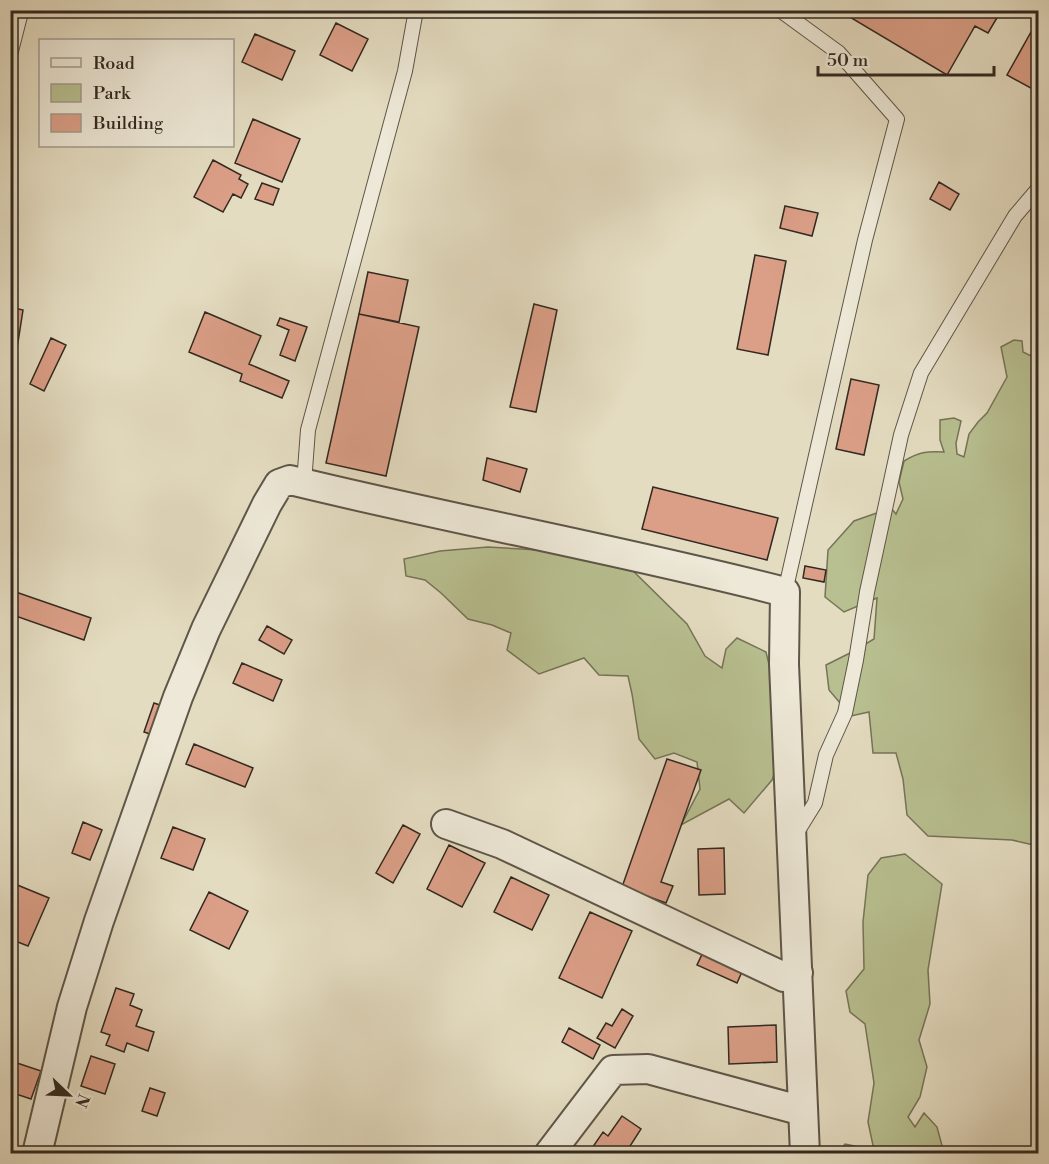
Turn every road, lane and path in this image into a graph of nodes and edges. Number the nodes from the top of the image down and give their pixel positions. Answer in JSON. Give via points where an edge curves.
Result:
{"nodes":[{"id":1,"x":20,"y":10,"type":"edge"},
{"id":2,"x":416,"y":10,"type":"edge"},
{"id":3,"x":780,"y":10,"type":"edge"},
{"id":4,"x":10,"y":55,"type":"edge"},
{"id":5,"x":1038,"y":189,"type":"edge"},
{"id":6,"x":304,"y":483,"type":"junction"},
{"id":7,"x":785,"y":592,"type":"junction"},
{"id":8,"x":446,"y":824,"type":"dead end"},
{"id":9,"x":792,"y":840,"type":"junction"},
{"id":10,"x":798,"y":973,"type":"junction"},
{"id":11,"x":803,"y":1111,"type":"junction"},
{"id":12,"x":38,"y":1154,"type":"edge"},
{"id":13,"x":549,"y":1154,"type":"edge"},
{"id":14,"x":805,"y":1154,"type":"edge"}],
"edges":[{"from":1,"to":4,"type":"lane"},
{"from":2,"to":6,"type":"lane","via":[[405,71],[308,430]]},
{"from":3,"to":7,"type":"lane","via":[[839,53],[897,118],[862,251]]},
{"from":5,"to":9,"type":"lane","via":[[1015,216],[921,372],[901,435],[845,713],[826,755],[814,803]]},
{"from":6,"to":7,"type":"street"},
{"from":6,"to":12,"type":"street","via":[[290,480],[279,484],[267,504],[206,629],[178,697],[72,1007]]},
{"from":7,"to":9,"type":"street","via":[[784,664]]},
{"from":8,"to":10,"type":"street","via":[[502,844],[784,977]]},
{"from":9,"to":10,"type":"street"},
{"from":10,"to":11,"type":"street"},
{"from":11,"to":13,"type":"street","via":[[648,1069],[613,1070]]},
{"from":11,"to":14,"type":"street"}]}
